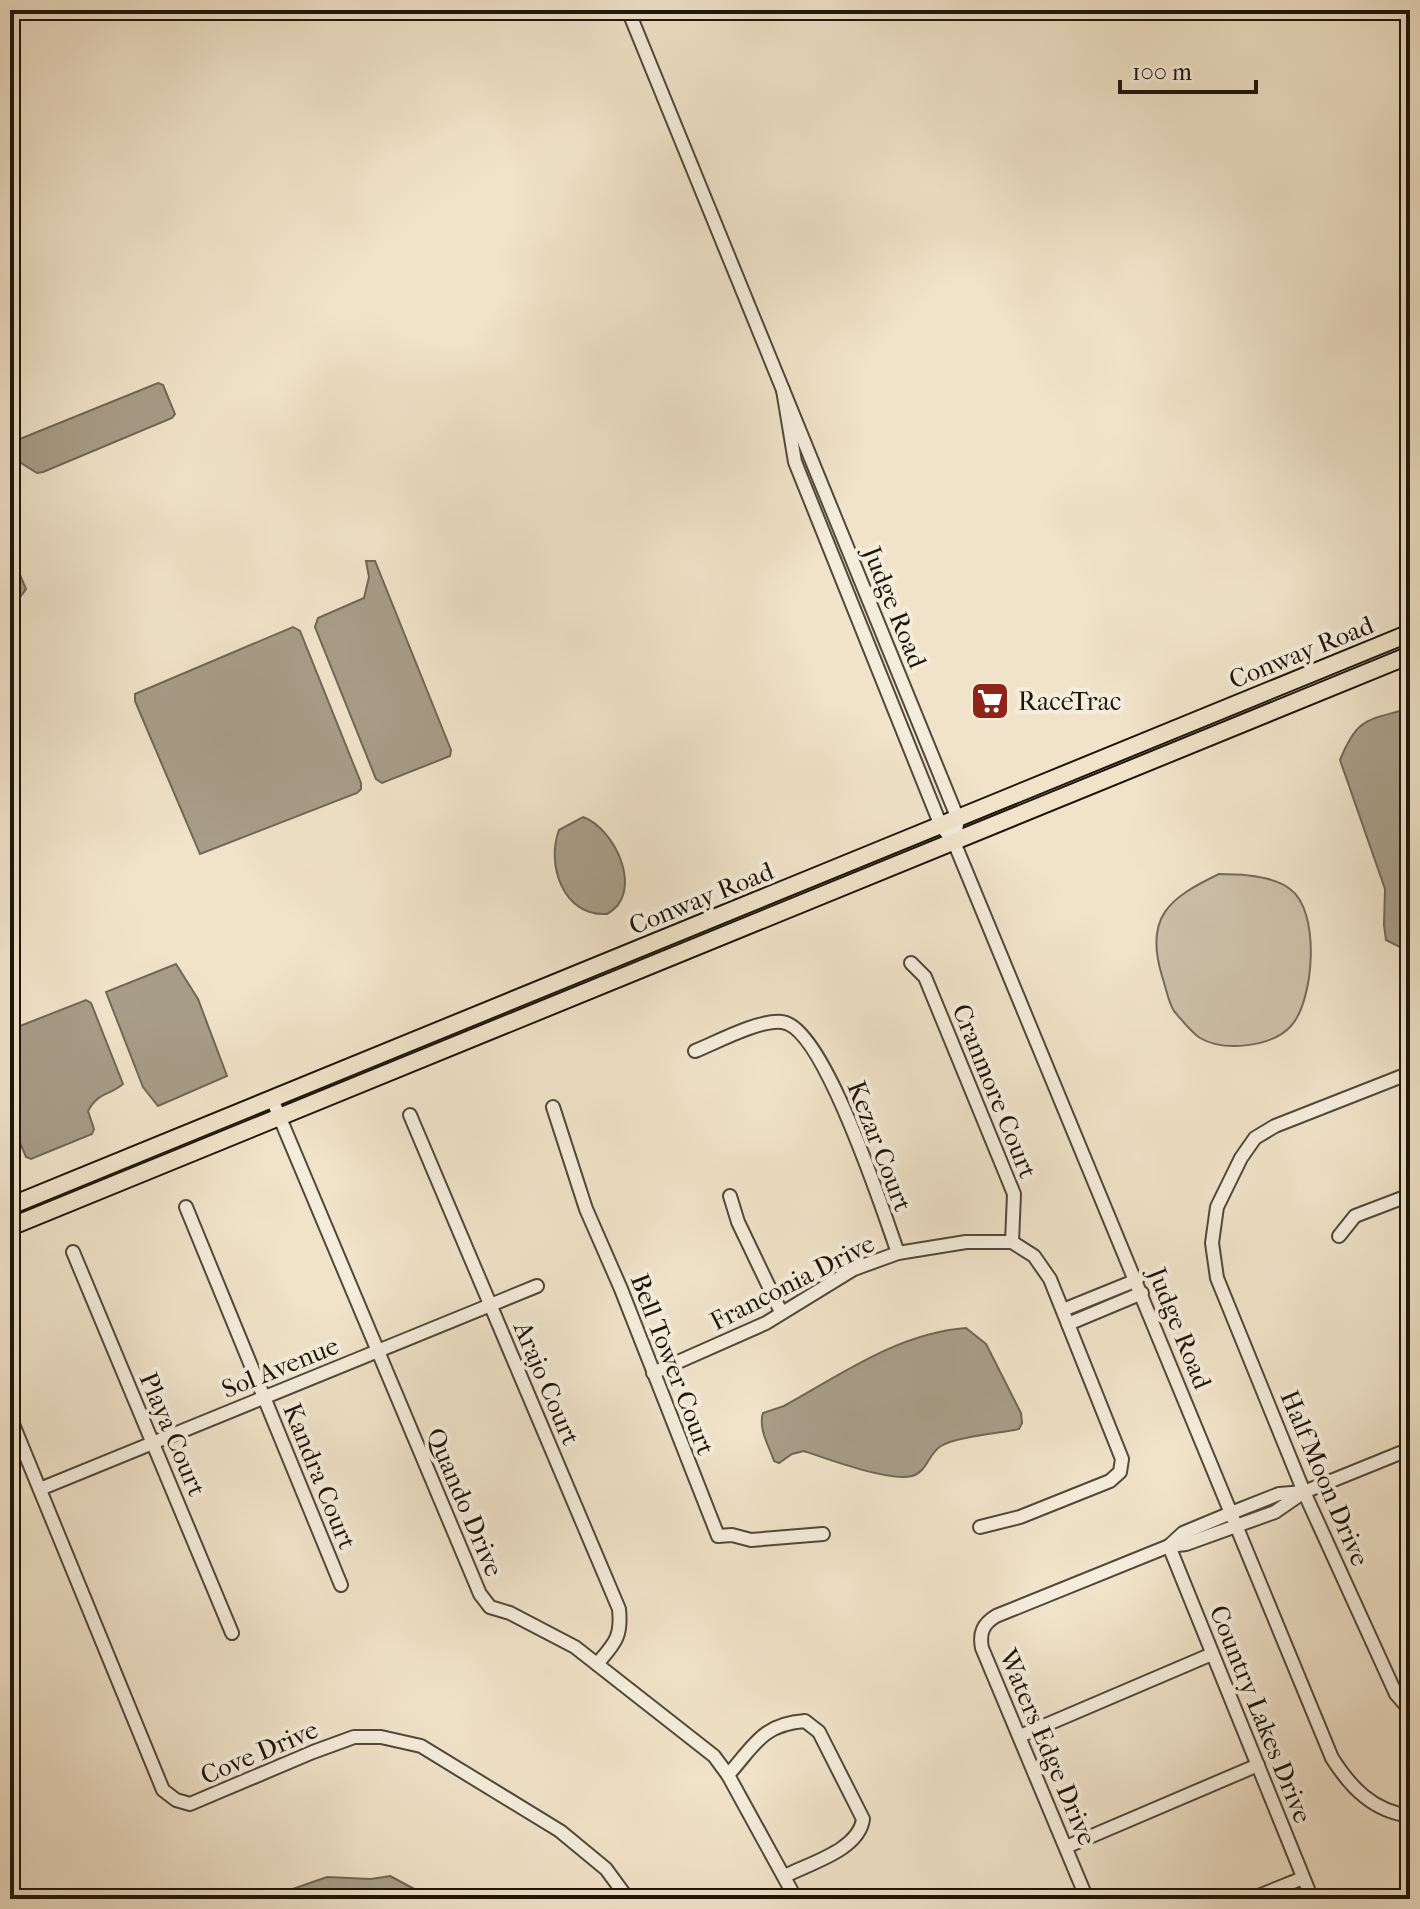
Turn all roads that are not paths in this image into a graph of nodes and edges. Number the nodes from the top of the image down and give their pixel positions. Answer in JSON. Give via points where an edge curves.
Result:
{"nodes":[{"id":1,"x":628,"y":10,"type":"edge"},
{"id":2,"x":783,"y":390,"type":"junction"},
{"id":3,"x":1410,"y":633,"type":"edge"},
{"id":4,"x":1410,"y":655,"type":"edge"},
{"id":5,"x":1194,"y":722,"type":"junction"},
{"id":6,"x":1167,"y":754,"type":"junction"},
{"id":7,"x":958,"y":819,"type":"junction"},
{"id":8,"x":941,"y":826,"type":"junction"},
{"id":9,"x":954,"y":842,"type":"junction"},
{"id":10,"x":911,"y":963,"type":"dead end"},
{"id":11,"x":566,"y":979,"type":"junction"},
{"id":12,"x":541,"y":1011,"type":"junction"},
{"id":13,"x":695,"y":1051,"type":"dead end"},
{"id":14,"x":1410,"y":1073,"type":"edge"},
{"id":15,"x":272,"y":1099,"type":"junction"},
{"id":16,"x":553,"y":1107,"type":"dead end"},
{"id":17,"x":410,"y":1115,"type":"dead end"},
{"id":18,"x":279,"y":1117,"type":"junction"},
{"id":19,"x":1410,"y":1195,"type":"edge"},
{"id":20,"x":730,"y":1196,"type":"dead end"},
{"id":21,"x":10,"y":1206,"type":"edge"},
{"id":22,"x":186,"y":1207,"type":"dead end"},
{"id":23,"x":10,"y":1227,"type":"edge"},
{"id":24,"x":1339,"y":1236,"type":"dead end"},
{"id":25,"x":1012,"y":1242,"type":"junction"},
{"id":26,"x":73,"y":1252,"type":"dead end"},
{"id":27,"x":898,"y":1253,"type":"junction"},
{"id":28,"x":1137,"y":1280,"type":"junction"},
{"id":29,"x":537,"y":1286,"type":"dead end"},
{"id":30,"x":1142,"y":1293,"type":"junction"},
{"id":31,"x":1094,"y":1297,"type":"junction"},
{"id":32,"x":490,"y":1305,"type":"junction"},
{"id":33,"x":1063,"y":1310,"type":"junction"},
{"id":34,"x":1100,"y":1311,"type":"junction"},
{"id":35,"x":781,"y":1312,"type":"junction"},
{"id":36,"x":1068,"y":1324,"type":"junction"},
{"id":37,"x":376,"y":1352,"type":"junction"},
{"id":38,"x":1410,"y":1367,"type":"edge"},
{"id":39,"x":653,"y":1373,"type":"junction"},
{"id":40,"x":264,"y":1398,"type":"junction"},
{"id":41,"x":10,"y":1417,"type":"edge"},
{"id":42,"x":1410,"y":1435,"type":"edge"},
{"id":43,"x":153,"y":1443,"type":"junction"},
{"id":44,"x":1410,"y":1449,"type":"edge"},
{"id":45,"x":40,"y":1489,"type":"junction"},
{"id":46,"x":1304,"y":1492,"type":"junction"},
{"id":47,"x":1270,"y":1497,"type":"junction"},
{"id":48,"x":1275,"y":1512,"type":"junction"},
{"id":49,"x":1231,"y":1513,"type":"junction"},
{"id":50,"x":1237,"y":1526,"type":"junction"},
{"id":51,"x":980,"y":1527,"type":"dead end"},
{"id":52,"x":823,"y":1534,"type":"dead end"},
{"id":53,"x":1169,"y":1546,"type":"junction"},
{"id":54,"x":341,"y":1585,"type":"dead end"},
{"id":55,"x":232,"y":1633,"type":"dead end"},
{"id":56,"x":1212,"y":1654,"type":"junction"},
{"id":57,"x":597,"y":1664,"type":"junction"},
{"id":58,"x":1410,"y":1710,"type":"edge"},
{"id":59,"x":1020,"y":1736,"type":"junction"},
{"id":60,"x":1258,"y":1765,"type":"junction"},
{"id":61,"x":728,"y":1775,"type":"junction"},
{"id":62,"x":1410,"y":1816,"type":"edge"},
{"id":63,"x":1066,"y":1847,"type":"junction"},
{"id":64,"x":785,"y":1876,"type":"junction"},
{"id":65,"x":1303,"y":1878,"type":"junction"},
{"id":66,"x":628,"y":1899,"type":"edge"},
{"id":67,"x":796,"y":1899,"type":"edge"},
{"id":68,"x":1087,"y":1899,"type":"edge"},
{"id":69,"x":1251,"y":1899,"type":"edge"},
{"id":70,"x":1312,"y":1899,"type":"edge"}],
"edges":[{"from":1,"to":2,"type":"street","name":"Judge Road"},
{"from":2,"to":7,"type":"street","name":"Judge Road"},
{"from":2,"to":8,"type":"street","name":"Judge Road","via":[[795,462]]},
{"from":3,"to":5,"type":"main road","name":"Conway Road"},
{"from":4,"to":6,"type":"main road","name":"Conway Road"},
{"from":5,"to":6,"type":"main road","via":[[1186,738]]},
{"from":5,"to":7,"type":"main road","name":"Conway Road"},
{"from":6,"to":9,"type":"main road","name":"Conway Road"},
{"from":7,"to":8,"type":"main road","name":"Conway Road"},
{"from":7,"to":9,"type":"street"},
{"from":8,"to":9,"type":"street","name":"Judge Road"},
{"from":8,"to":11,"type":"main road","name":"Conway Road"},
{"from":9,"to":12,"type":"main road","name":"Conway Road"},
{"from":9,"to":28,"type":"street","name":"Judge Road"},
{"from":10,"to":25,"type":"street","name":"Cranmore Court","via":[[925,977],[1014,1194]]},
{"from":11,"to":12,"type":"main road"},
{"from":11,"to":15,"type":"main road","name":"Conway Road"},
{"from":12,"to":18,"type":"main road","name":"Conway Road"},
{"from":13,"to":27,"type":"street","name":"Kezar Court","via":[[770,1022],[786,1022],[797,1030],[842,1101]]},
{"from":14,"to":46,"type":"street","name":"Half Moon Drive","via":[[1255,1138],[1217,1207],[1212,1243],[1217,1278]]},
{"from":15,"to":18,"type":"street","name":"Quando Drive"},
{"from":15,"to":21,"type":"main road","name":"Conway Road"},
{"from":16,"to":39,"type":"street","name":"Bell Tower Court","via":[[586,1209]]},
{"from":17,"to":32,"type":"street","name":"Arajo Court"},
{"from":18,"to":23,"type":"main road","name":"Conway Road"},
{"from":18,"to":37,"type":"street","name":"Quando Drive"},
{"from":19,"to":24,"type":"street","via":[[1355,1216]]},
{"from":20,"to":35,"type":"street"},
{"from":22,"to":40,"type":"street","name":"Kandra Court"},
{"from":25,"to":27,"type":"street","name":"Franconia Drive","via":[[966,1242]]},
{"from":25,"to":33,"type":"street","via":[[1034,1256]]},
{"from":26,"to":43,"type":"street","name":"Playa Court"},
{"from":27,"to":35,"type":"street","name":"Franconia Drive","via":[[854,1269]]},
{"from":28,"to":30,"type":"street","name":"Judge Road"},
{"from":28,"to":31,"type":"street"},
{"from":29,"to":32,"type":"street","name":"Sol Avenue"},
{"from":30,"to":34,"type":"street"},
{"from":30,"to":49,"type":"street","name":"Judge Road"},
{"from":31,"to":33,"type":"street"},
{"from":31,"to":34,"type":"street"},
{"from":32,"to":37,"type":"street","name":"Sol Avenue"},
{"from":32,"to":57,"type":"street","name":"Arajo Court","via":[[619,1609],[618,1639]]},
{"from":33,"to":36,"type":"street"},
{"from":34,"to":36,"type":"street"},
{"from":35,"to":39,"type":"street","name":"Franconia Drive"},
{"from":36,"to":51,"type":"street","via":[[1122,1459],[1120,1472],[1033,1512]]},
{"from":37,"to":40,"type":"street","name":"Sol Avenue"},
{"from":37,"to":57,"type":"street","name":"Quando Drive","via":[[480,1594],[490,1607],[575,1647]]},
{"from":38,"to":42,"type":"street"},
{"from":39,"to":52,"type":"street","name":"Bell Tower Court","via":[[718,1536],[751,1540]]},
{"from":40,"to":43,"type":"street","name":"Sol Avenue"},
{"from":40,"to":54,"type":"street","name":"Kandra Court"},
{"from":41,"to":45,"type":"street","name":"Cove Drive"},
{"from":43,"to":45,"type":"street","name":"Sol Avenue"},
{"from":43,"to":55,"type":"street","name":"Playa Court"},
{"from":44,"to":46,"type":"street"},
{"from":45,"to":66,"type":"street","name":"Cove Drive","via":[[163,1790],[176,1800],[190,1804],[354,1737],[381,1737],[421,1746],[560,1831],[606,1869]]},
{"from":46,"to":47,"type":"street"},
{"from":46,"to":48,"type":"street"},
{"from":46,"to":58,"type":"street","name":"Half Moon Drive","via":[[1396,1694]]},
{"from":47,"to":48,"type":"street"},
{"from":47,"to":49,"type":"street"},
{"from":48,"to":50,"type":"street"},
{"from":49,"to":50,"type":"street","name":"Judge Road"},
{"from":49,"to":53,"type":"street","via":[[1183,1533]]},
{"from":50,"to":53,"type":"street"},
{"from":50,"to":62,"type":"street","name":"Judge Road","via":[[1332,1758],[1357,1792],[1374,1805]]},
{"from":53,"to":56,"type":"street","name":"Country Lakes Drive"},
{"from":53,"to":59,"type":"street","name":"Waters Edge Drive","via":[[986,1622],[982,1648]]},
{"from":56,"to":59,"type":"street"},
{"from":56,"to":60,"type":"street","name":"Country Lakes Drive"},
{"from":57,"to":61,"type":"street","name":"Quando Drive","via":[[714,1756]]},
{"from":59,"to":63,"type":"street","name":"Waters Edge Drive"},
{"from":60,"to":63,"type":"street"},
{"from":60,"to":65,"type":"street","name":"Country Lakes Drive"},
{"from":61,"to":64,"type":"street","name":"Quando Drive"},
{"from":61,"to":64,"type":"street","via":[[768,1730],[805,1721],[819,1732],[863,1819],[861,1831],[851,1844]]},
{"from":63,"to":68,"type":"street","name":"Waters Edge Drive"},
{"from":64,"to":67,"type":"street","name":"Quando Drive"},
{"from":65,"to":69,"type":"street"},
{"from":65,"to":70,"type":"street","name":"Country Lakes Drive"}]}
